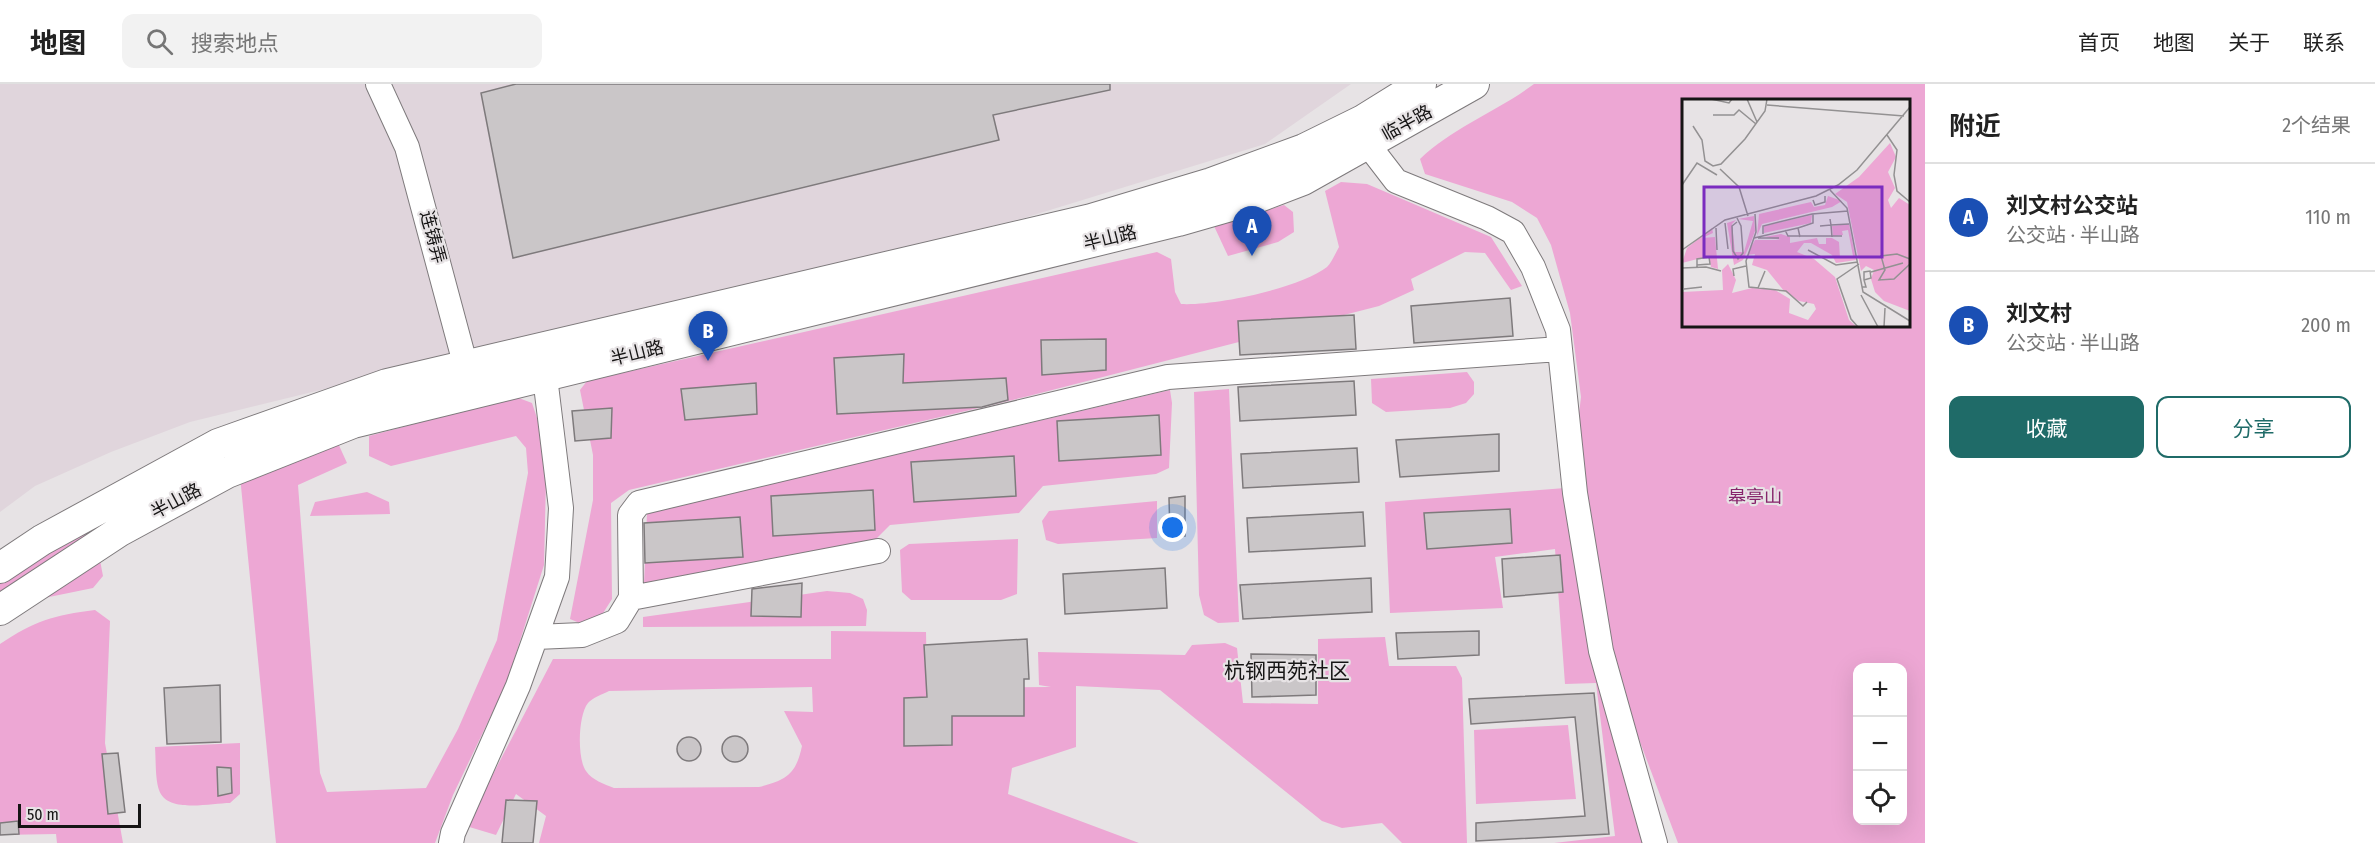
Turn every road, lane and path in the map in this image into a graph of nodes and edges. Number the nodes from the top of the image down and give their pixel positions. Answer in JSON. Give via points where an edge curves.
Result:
{"nodes":[{"id":1,"x":378,"y":84,"type":"edge"},
{"id":2,"x":1421,"y":84,"type":"edge"},
{"id":3,"x":1474,"y":84,"type":"edge"},
{"id":4,"x":1367,"y":132,"type":"junction"},
{"id":5,"x":1560,"y":349,"type":"junction"},
{"id":6,"x":466,"y":366,"type":"junction"},
{"id":7,"x":545,"y":377,"type":"junction"},
{"id":8,"x":474,"y":394,"type":"junction"},
{"id":9,"x":878,"y":551,"type":"dead end"},
{"id":10,"x":0,"y":568,"type":"edge"},
{"id":11,"x":631,"y":598,"type":"junction"},
{"id":12,"x":0,"y":610,"type":"edge"},
{"id":13,"x":536,"y":637,"type":"junction"},
{"id":14,"x":451,"y":843,"type":"edge"},
{"id":15,"x":1655,"y":843,"type":"edge"}],
"edges":[{"from":1,"to":6,"type":"street","name":"连铸弄","via":[[407,147]]},
{"from":2,"to":4,"type":"main road","name":"临半路"},
{"from":3,"to":4,"type":"main road","name":"临半路"},
{"from":4,"to":5,"type":"street","via":[[1376,155],[1396,181],[1513,232],[1551,307]]},
{"from":4,"to":6,"type":"main road","name":"半山路","via":[[1304,148],[1211,183],[1091,219]]},
{"from":4,"to":7,"type":"main road","name":"半山路","via":[[1303,180],[1251,200]]},
{"from":5,"to":11,"type":"street","via":[[1168,377],[639,503],[630,515]]},
{"from":5,"to":15,"type":"street","via":[[1575,493],[1601,651]]},
{"from":6,"to":8,"type":"street","name":"连铸弄"},
{"from":6,"to":10,"type":"main road","name":"半山路","via":[[387,384],[218,444],[42,540]]},
{"from":7,"to":8,"type":"main road","name":"半山路"},
{"from":7,"to":13,"type":"street","via":[[561,508],[557,577]]},
{"from":8,"to":12,"type":"main road","name":"半山路","via":[[353,423],[227,473],[120,531]]},
{"from":9,"to":11,"type":"street"},
{"from":11,"to":13,"type":"street","via":[[617,621],[591,632]]},
{"from":13,"to":14,"type":"street"}]}
